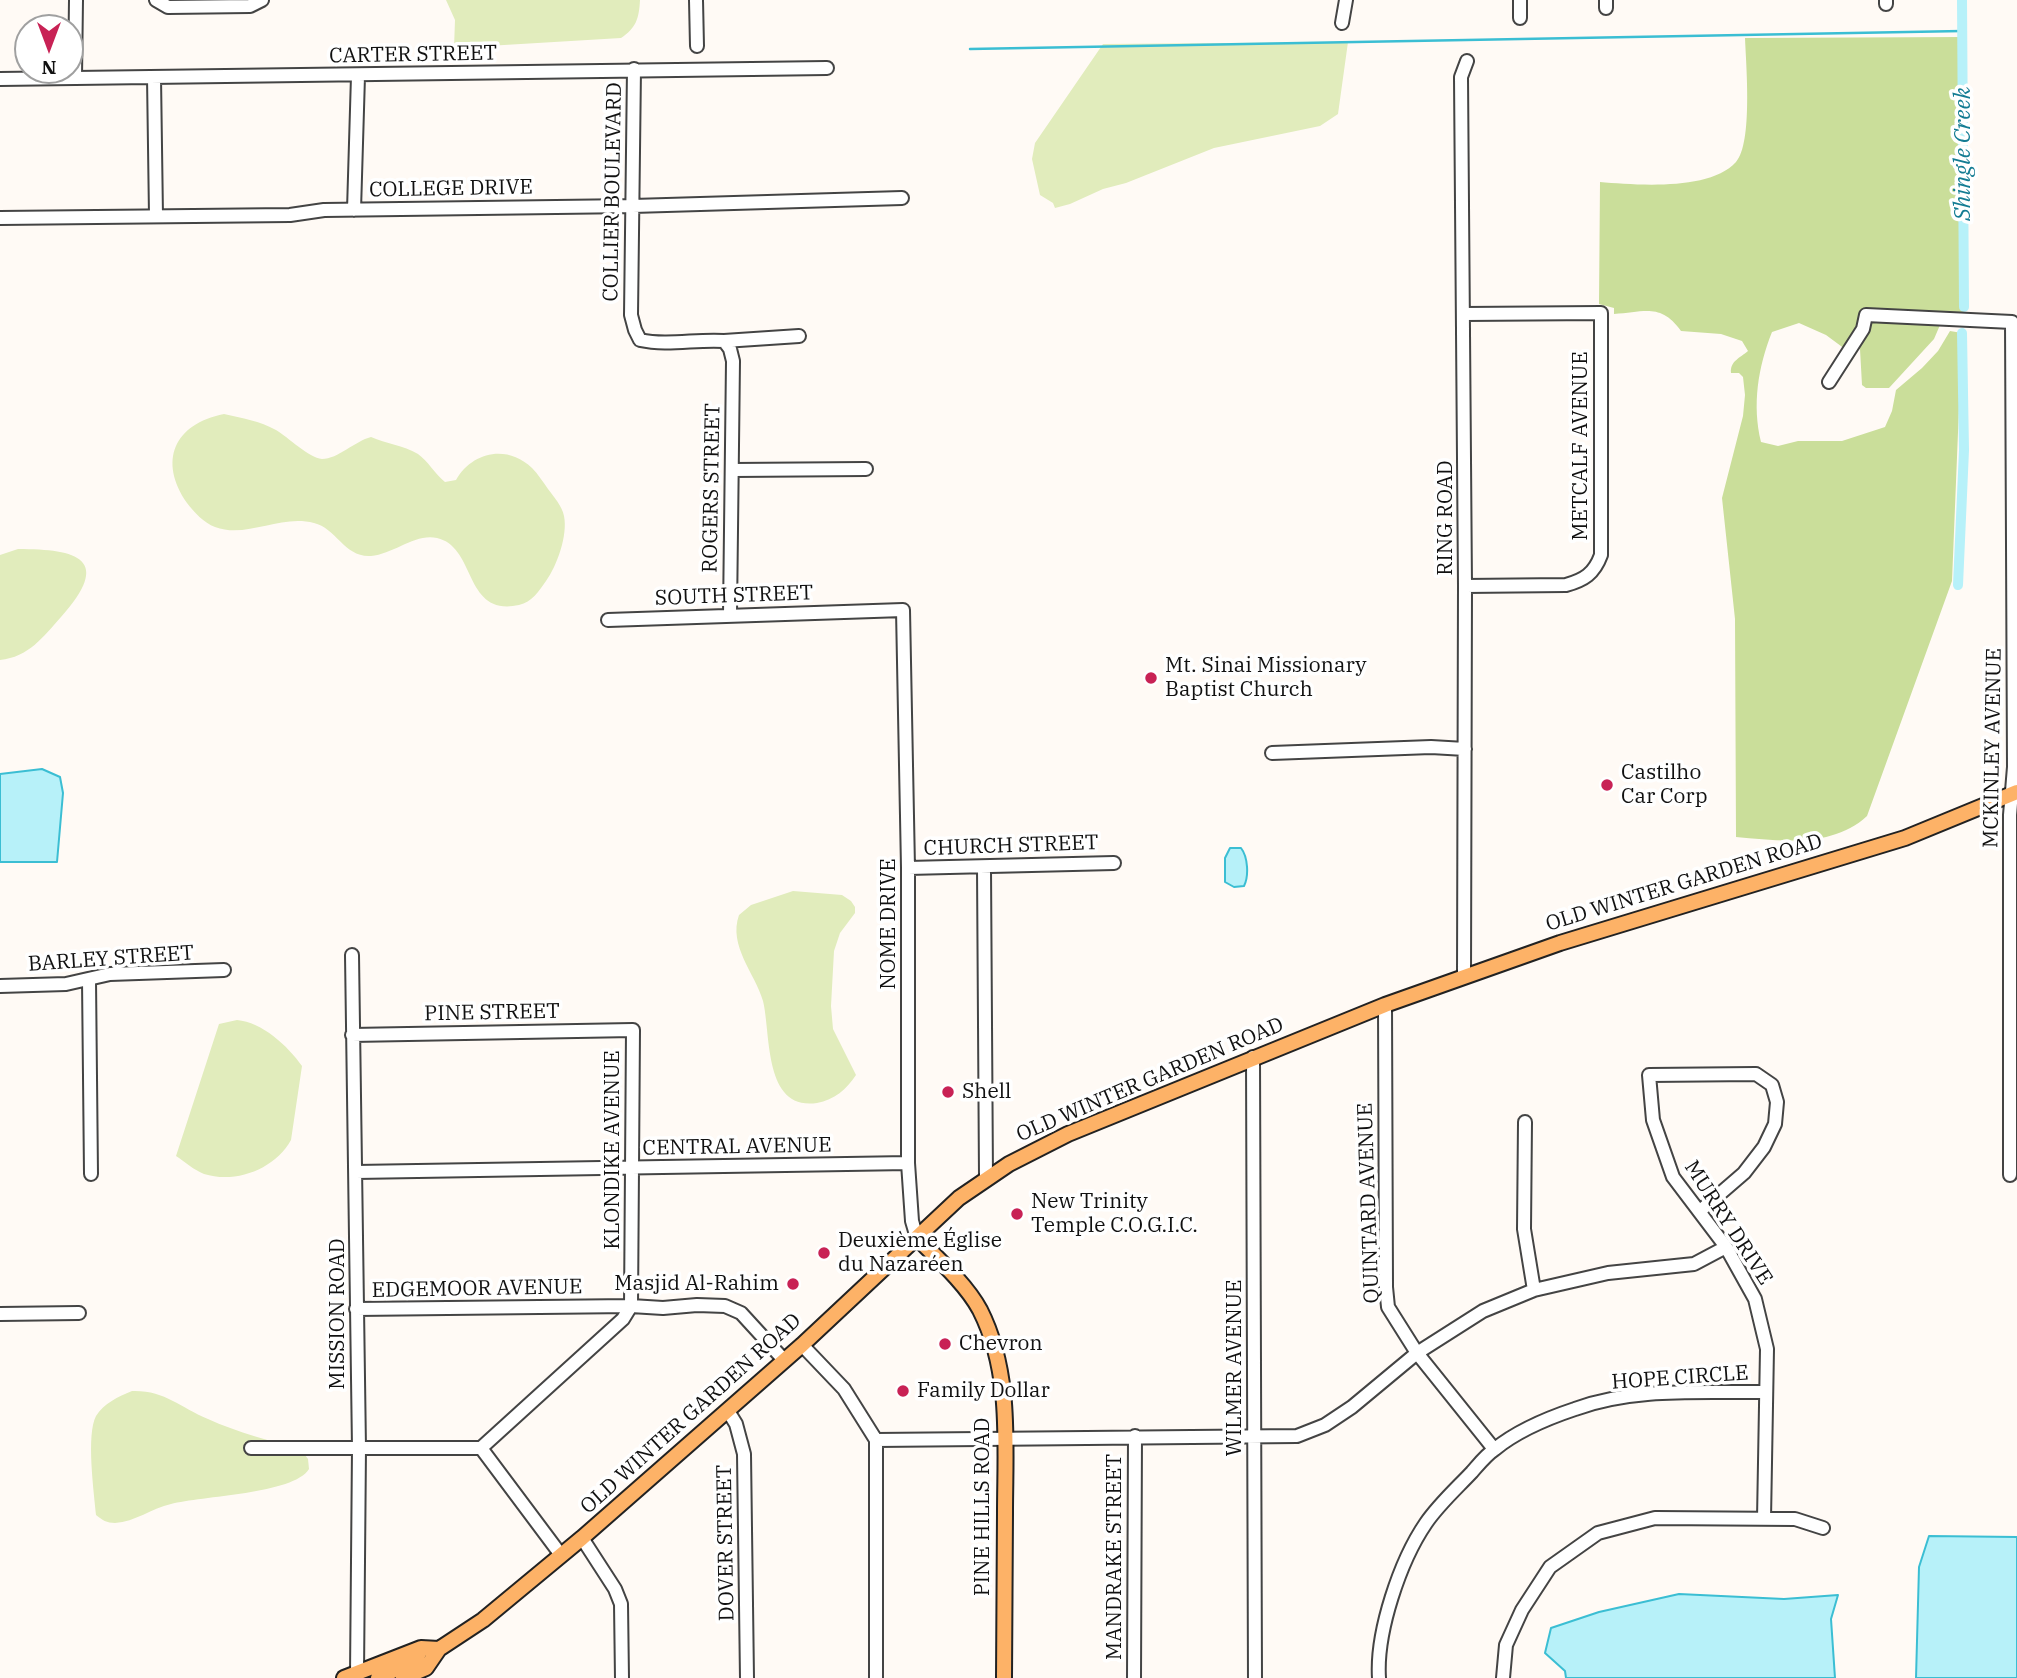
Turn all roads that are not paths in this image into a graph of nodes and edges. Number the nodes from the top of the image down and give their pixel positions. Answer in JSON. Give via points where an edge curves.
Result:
{"nodes":[{"id":1,"x":156,"y":0,"type":"edge"},
{"id":2,"x":262,"y":0,"type":"edge"},
{"id":3,"x":696,"y":0,"type":"edge"},
{"id":4,"x":1346,"y":0,"type":"edge"},
{"id":5,"x":1520,"y":0,"type":"edge"},
{"id":6,"x":1520,"y":18,"type":"dead end"},
{"id":7,"x":1342,"y":23,"type":"dead end"},
{"id":8,"x":697,"y":46,"type":"dead end"},
{"id":9,"x":1467,"y":61,"type":"dead end"},
{"id":10,"x":827,"y":68,"type":"dead end"},
{"id":11,"x":634,"y":69,"type":"junction"},
{"id":12,"x":358,"y":76,"type":"junction"},
{"id":13,"x":154,"y":77,"type":"junction"},
{"id":14,"x":84,"y":78,"type":"edge"},
{"id":15,"x":902,"y":198,"type":"dead end"},
{"id":16,"x":633,"y":206,"type":"junction"},
{"id":17,"x":354,"y":209,"type":"junction"},
{"id":18,"x":156,"y":216,"type":"junction"},
{"id":19,"x":0,"y":218,"type":"edge"},
{"id":20,"x":1464,"y":314,"type":"junction"},
{"id":21,"x":799,"y":336,"type":"dead end"},
{"id":22,"x":724,"y":341,"type":"junction"},
{"id":23,"x":1829,"y":382,"type":"dead end"},
{"id":24,"x":866,"y":469,"type":"dead end"},
{"id":25,"x":733,"y":470,"type":"junction"},
{"id":26,"x":1465,"y":586,"type":"junction"},
{"id":27,"x":903,"y":610,"type":"joint"},
{"id":28,"x":730,"y":614,"type":"junction"},
{"id":29,"x":608,"y":620,"type":"dead end"},
{"id":30,"x":1465,"y":748,"type":"junction"},
{"id":31,"x":1272,"y":753,"type":"dead end"},
{"id":32,"x":2015,"y":793,"type":"edge"},
{"id":33,"x":1114,"y":863,"type":"dead end"},
{"id":34,"x":908,"y":868,"type":"junction"},
{"id":35,"x":984,"y":868,"type":"junction"},
{"id":36,"x":2014,"y":871,"type":"edge"},
{"id":37,"x":352,"y":954,"type":"dead end"},
{"id":38,"x":224,"y":970,"type":"dead end"},
{"id":39,"x":1464,"y":975,"type":"junction"},
{"id":40,"x":89,"y":980,"type":"junction"},
{"id":41,"x":0,"y":986,"type":"edge"},
{"id":42,"x":1385,"y":1005,"type":"junction"},
{"id":43,"x":633,"y":1030,"type":"joint"},
{"id":44,"x":352,"y":1035,"type":"junction"},
{"id":45,"x":1253,"y":1057,"type":"junction"},
{"id":46,"x":1525,"y":1122,"type":"dead end"},
{"id":47,"x":2014,"y":1161,"type":"edge"},
{"id":48,"x":908,"y":1163,"type":"junction"},
{"id":49,"x":632,"y":1169,"type":"junction"},
{"id":50,"x":356,"y":1172,"type":"junction"},
{"id":51,"x":91,"y":1174,"type":"dead end"},
{"id":52,"x":2010,"y":1175,"type":"dead end"},
{"id":53,"x":986,"y":1178,"type":"junction"},
{"id":54,"x":1699,"y":1211,"type":"junction"},
{"id":55,"x":917,"y":1238,"type":"junction"},
{"id":56,"x":1726,"y":1247,"type":"junction"},
{"id":57,"x":1534,"y":1290,"type":"junction"},
{"id":58,"x":631,"y":1306,"type":"junction"},
{"id":59,"x":356,"y":1309,"type":"junction"},
{"id":60,"x":79,"y":1313,"type":"dead end"},
{"id":61,"x":0,"y":1314,"type":"edge"},
{"id":62,"x":802,"y":1345,"type":"junction"},
{"id":63,"x":1417,"y":1353,"type":"junction"},
{"id":64,"x":784,"y":1360,"type":"junction"},
{"id":65,"x":1764,"y":1392,"type":"junction"},
{"id":66,"x":728,"y":1411,"type":"junction"},
{"id":67,"x":1135,"y":1436,"type":"junction"},
{"id":68,"x":1255,"y":1437,"type":"junction"},
{"id":69,"x":1005,"y":1438,"type":"junction"},
{"id":70,"x":876,"y":1440,"type":"junction"},
{"id":71,"x":251,"y":1448,"type":"dead end"},
{"id":72,"x":359,"y":1448,"type":"junction"},
{"id":73,"x":481,"y":1448,"type":"junction"},
{"id":74,"x":1494,"y":1449,"type":"junction"},
{"id":75,"x":1764,"y":1519,"type":"junction"},
{"id":76,"x":1823,"y":1528,"type":"dead end"},
{"id":77,"x":582,"y":1538,"type":"junction"},
{"id":78,"x":562,"y":1555,"type":"junction"},
{"id":79,"x":421,"y":1648,"type":"junction"},
{"id":80,"x":439,"y":1649,"type":"junction"},
{"id":81,"x":352,"y":1677,"type":"edge"},
{"id":82,"x":378,"y":1678,"type":"edge"},
{"id":83,"x":403,"y":1678,"type":"edge"},
{"id":84,"x":621,"y":1678,"type":"edge"},
{"id":85,"x":747,"y":1678,"type":"edge"},
{"id":86,"x":876,"y":1678,"type":"edge"},
{"id":87,"x":1004,"y":1678,"type":"edge"},
{"id":88,"x":1134,"y":1678,"type":"edge"},
{"id":89,"x":1255,"y":1678,"type":"edge"},
{"id":90,"x":1379,"y":1678,"type":"edge"},
{"id":91,"x":1503,"y":1678,"type":"edge"}],
"edges":[{"from":1,"to":2,"type":"street","via":[[168,7],[250,6]]},
{"from":3,"to":8,"type":"street"},
{"from":4,"to":7,"type":"street"},
{"from":5,"to":6,"type":"street"},
{"from":9,"to":20,"type":"street","name":"RING ROAD","via":[[1461,77]]},
{"from":10,"to":11,"type":"street","name":"CARTER STREET"},
{"from":11,"to":12,"type":"street","name":"CARTER STREET"},
{"from":11,"to":16,"type":"street","name":"COLLIER BOULEVARD"},
{"from":12,"to":13,"type":"street","name":"CARTER STREET"},
{"from":12,"to":17,"type":"street"},
{"from":13,"to":14,"type":"street","name":"CARTER STREET"},
{"from":13,"to":18,"type":"street"},
{"from":15,"to":16,"type":"street","name":"COLLEGE DRIVE"},
{"from":16,"to":17,"type":"street","name":"COLLEGE DRIVE"},
{"from":16,"to":22,"type":"street","name":"COLLIER BOULEVARD","via":[[631,315],[640,340]]},
{"from":17,"to":18,"type":"street","name":"COLLEGE DRIVE","via":[[290,215]]},
{"from":18,"to":19,"type":"street","name":"COLLEGE DRIVE"},
{"from":20,"to":26,"type":"street","name":"RING ROAD"},
{"from":20,"to":26,"type":"street","name":"METCALF AVENUE","via":[[1601,313],[1601,555],[1596,568],[1566,585]]},
{"from":21,"to":22,"type":"street"},
{"from":22,"to":25,"type":"street","name":"ROGERS STREET","via":[[733,361]]},
{"from":23,"to":32,"type":"street","name":"MCKINLEY AVENUE","via":[[1863,329],[1866,315],[2012,322]]},
{"from":24,"to":25,"type":"street"},
{"from":25,"to":28,"type":"street","name":"ROGERS STREET"},
{"from":26,"to":30,"type":"street","name":"RING ROAD"},
{"from":27,"to":28,"type":"street","name":"SOUTH STREET"},
{"from":27,"to":34,"type":"street","name":"NOME DRIVE"},
{"from":28,"to":29,"type":"street","name":"SOUTH STREET"},
{"from":30,"to":31,"type":"street"},
{"from":30,"to":39,"type":"street","name":"RING ROAD"},
{"from":32,"to":36,"type":"street","name":"MCKINLEY AVENUE"},
{"from":32,"to":39,"type":"main road","name":"OLD WINTER GARDEN ROAD","via":[[1905,838]]},
{"from":33,"to":35,"type":"street","name":"CHURCH STREET"},
{"from":34,"to":35,"type":"street","name":"CHURCH STREET"},
{"from":34,"to":48,"type":"street","name":"NOME DRIVE"},
{"from":35,"to":53,"type":"street"},
{"from":36,"to":47,"type":"street","name":"MCKINLEY AVENUE"},
{"from":37,"to":44,"type":"street","name":"MISSION ROAD"},
{"from":38,"to":40,"type":"street","name":"BARLEY STREET","via":[[110,974]]},
{"from":39,"to":42,"type":"main road","name":"OLD WINTER GARDEN ROAD"},
{"from":40,"to":41,"type":"street","name":"BARLEY STREET"},
{"from":40,"to":51,"type":"street"},
{"from":42,"to":45,"type":"main road","name":"OLD WINTER GARDEN ROAD"},
{"from":42,"to":63,"type":"street","name":"QUINTARD AVENUE","via":[[1386,1287],[1388,1307]]},
{"from":43,"to":44,"type":"street","name":"PINE STREET"},
{"from":43,"to":49,"type":"street","name":"KLONDIKE AVENUE"},
{"from":44,"to":50,"type":"street","name":"MISSION ROAD"},
{"from":45,"to":53,"type":"main road","name":"OLD WINTER GARDEN ROAD","via":[[1059,1138]]},
{"from":45,"to":68,"type":"street","name":"WILMER AVENUE"},
{"from":46,"to":57,"type":"street","via":[[1524,1229]]},
{"from":47,"to":52,"type":"street","name":"MCKINLEY AVENUE"},
{"from":48,"to":49,"type":"street","name":"CENTRAL AVENUE"},
{"from":48,"to":55,"type":"street","name":"NOME DRIVE"},
{"from":49,"to":50,"type":"street","name":"CENTRAL AVENUE"},
{"from":49,"to":58,"type":"street","name":"KLONDIKE AVENUE"},
{"from":50,"to":59,"type":"street","name":"MISSION ROAD"},
{"from":53,"to":55,"type":"main road","name":"OLD WINTER GARDEN ROAD"},
{"from":54,"to":54,"type":"street","name":"MURRY DRIVE","via":[[1673,1177],[1663,1153],[1653,1120],[1649,1075],[1756,1074],[1772,1085],[1777,1102],[1775,1124],[1744,1173]]},
{"from":54,"to":56,"type":"street","name":"MURRY DRIVE"},
{"from":55,"to":62,"type":"main road","name":"OLD WINTER GARDEN ROAD"},
{"from":55,"to":69,"type":"main road","name":"PINE HILLS ROAD","via":[[979,1308],[1002,1372]]},
{"from":56,"to":57,"type":"street","via":[[1694,1264],[1608,1273]]},
{"from":56,"to":65,"type":"street","name":"MURRY DRIVE","via":[[1755,1299],[1767,1349]]},
{"from":57,"to":63,"type":"street","via":[[1483,1311]]},
{"from":58,"to":59,"type":"street","name":"EDGEMOOR AVENUE"},
{"from":58,"to":64,"type":"street","name":"EDGEMOOR AVENUE","via":[[725,1306],[741,1313]]},
{"from":58,"to":73,"type":"street","via":[[623,1320]]},
{"from":59,"to":72,"type":"street","name":"MISSION ROAD"},
{"from":60,"to":61,"type":"street"},
{"from":62,"to":64,"type":"main road","name":"OLD WINTER GARDEN ROAD"},
{"from":62,"to":70,"type":"street","via":[[844,1389]]},
{"from":63,"to":68,"type":"street","via":[[1325,1425],[1297,1436]]},
{"from":63,"to":74,"type":"street","name":"QUINTARD AVENUE"},
{"from":64,"to":66,"type":"main road","name":"OLD WINTER GARDEN ROAD"},
{"from":65,"to":74,"type":"street","name":"HOPE CIRCLE","via":[[1623,1397],[1576,1408]]},
{"from":65,"to":75,"type":"street","name":"MURRY DRIVE"},
{"from":66,"to":77,"type":"main road","name":"OLD WINTER GARDEN ROAD"},
{"from":66,"to":85,"type":"street","name":"DOVER STREET","via":[[744,1454]]},
{"from":67,"to":68,"type":"street"},
{"from":67,"to":69,"type":"street"},
{"from":67,"to":88,"type":"street","name":"MANDRAKE STREET"},
{"from":68,"to":89,"type":"street","name":"WILMER AVENUE"},
{"from":69,"to":70,"type":"street"},
{"from":69,"to":87,"type":"main road","name":"PINE HILLS ROAD"},
{"from":70,"to":86,"type":"street"},
{"from":71,"to":72,"type":"street"},
{"from":72,"to":73,"type":"street"},
{"from":72,"to":81,"type":"street","name":"MISSION ROAD"},
{"from":73,"to":78,"type":"street"},
{"from":74,"to":90,"type":"street","name":"HOPE CIRCLE","via":[[1426,1522],[1406,1561],[1390,1608]]},
{"from":75,"to":76,"type":"street","via":[[1795,1519]]},
{"from":75,"to":91,"type":"street","via":[[1655,1518],[1598,1533],[1550,1567],[1529,1599],[1506,1645]]},
{"from":77,"to":78,"type":"main road","name":"OLD WINTER GARDEN ROAD"},
{"from":77,"to":84,"type":"street","via":[[621,1604]]},
{"from":78,"to":80,"type":"main road","name":"OLD WINTER GARDEN ROAD","via":[[483,1620]]},
{"from":79,"to":80,"type":"main road"},
{"from":79,"to":81,"type":"main road"},
{"from":79,"to":82,"type":"main road","via":[[415,1660]]},
{"from":80,"to":83,"type":"main road","name":"OLD WINTER GARDEN ROAD","via":[[426,1668]]}]}
